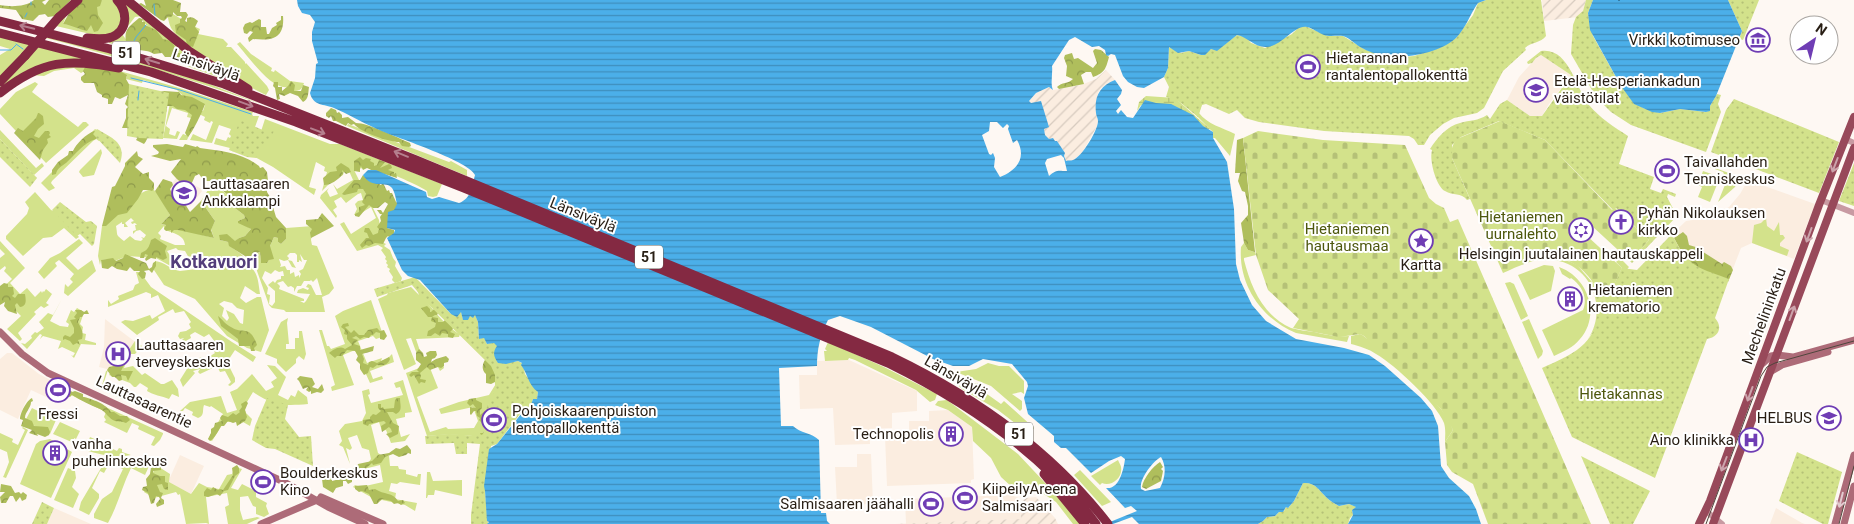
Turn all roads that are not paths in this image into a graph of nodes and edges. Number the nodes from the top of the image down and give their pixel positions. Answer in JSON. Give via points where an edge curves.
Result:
{"nodes":[{"id":1,"x":78,"y":0,"type":"edge"},
{"id":2,"x":118,"y":0,"type":"edge"},
{"id":3,"x":127,"y":0,"type":"edge"},
{"id":4,"x":0,"y":21,"type":"edge"},
{"id":5,"x":0,"y":33,"type":"edge"},
{"id":6,"x":54,"y":34,"type":"junction"},
{"id":7,"x":151,"y":72,"type":"junction"},
{"id":8,"x":0,"y":82,"type":"edge"},
{"id":9,"x":0,"y":93,"type":"edge"},
{"id":10,"x":265,"y":100,"type":"junction"},
{"id":11,"x":1854,"y":117,"type":"edge"},
{"id":12,"x":1845,"y":139,"type":"junction"},
{"id":13,"x":1854,"y":143,"type":"edge"},
{"id":14,"x":1854,"y":148,"type":"edge"},
{"id":15,"x":465,"y":185,"type":"junction"},
{"id":16,"x":1821,"y":200,"type":"junction"},
{"id":17,"x":1832,"y":204,"type":"junction"},
{"id":18,"x":1854,"y":213,"type":"edge"},
{"id":19,"x":0,"y":332,"type":"edge"},
{"id":20,"x":830,"y":335,"type":"junction"},
{"id":21,"x":1854,"y":340,"type":"edge"},
{"id":22,"x":1854,"y":345,"type":"edge"},
{"id":23,"x":1777,"y":355,"type":"junction"},
{"id":24,"x":1761,"y":365,"type":"junction"},
{"id":25,"x":1770,"y":372,"type":"junction"},
{"id":26,"x":1854,"y":455,"type":"edge"},
{"id":27,"x":1033,"y":458,"type":"junction"},
{"id":28,"x":1068,"y":478,"type":"junction"},
{"id":29,"x":286,"y":483,"type":"junction"},
{"id":30,"x":1854,"y":486,"type":"edge"},
{"id":31,"x":316,"y":500,"type":"junction"},
{"id":32,"x":328,"y":501,"type":"junction"},
{"id":33,"x":1706,"y":511,"type":"junction"},
{"id":34,"x":1714,"y":521,"type":"edge"},
{"id":35,"x":261,"y":524,"type":"edge"},
{"id":36,"x":365,"y":524,"type":"edge"},
{"id":37,"x":383,"y":524,"type":"edge"},
{"id":38,"x":1085,"y":524,"type":"edge"},
{"id":39,"x":1096,"y":524,"type":"edge"},
{"id":40,"x":1108,"y":524,"type":"edge"},
{"id":41,"x":1114,"y":524,"type":"edge"},
{"id":42,"x":1699,"y":524,"type":"edge"},
{"id":43,"x":1722,"y":524,"type":"edge"},
{"id":44,"x":1835,"y":524,"type":"edge"},
{"id":45,"x":1844,"y":524,"type":"edge"}],
"edges":[{"from":1,"to":8,"type":"highway","bridge":true},
{"from":2,"to":6,"type":"highway","via":[[126,18],[122,28],[112,37],[95,39]]},
{"from":3,"to":10,"type":"highway","via":[[189,51]]},
{"from":6,"to":4,"type":"highway","name":"Länsiväylä","number":"51","one_way":true},
{"from":5,"to":7,"type":"highway","name":"Länsiväylä","number":"51"},
{"from":10,"to":6,"type":"highway","name":"Länsiväylä","number":"51","one_way":true,"via":[[163,64]]},
{"from":7,"to":9,"type":"highway","via":[[82,62],[54,64],[27,74]]},
{"from":7,"to":15,"type":"highway","name":"Länsiväylä","number":"51","one_way":true,"via":[[281,116]]},
{"from":15,"to":10,"type":"highway","name":"Länsiväylä","number":"51","one_way":true,"via":[[416,160]]},
{"from":11,"to":12,"type":"main road","name":"Mechelininkatu"},
{"from":12,"to":13,"type":"street"},
{"from":12,"to":16,"type":"main road","name":"Mechelininkatu","one_way":true},
{"from":14,"to":17,"type":"main road","name":"Mechelininkatu"},
{"from":15,"to":20,"type":"highway","name":"Länsiväylä","number":"51"},
{"from":16,"to":17,"type":"street"},
{"from":16,"to":24,"type":"main road","name":"Mechelininkatu","one_way":true},
{"from":17,"to":18,"type":"street"},
{"from":23,"to":17,"type":"main road","name":"Mechelininkatu","one_way":true},
{"from":19,"to":29,"type":"main road","name":"Lauttasaarentie","via":[[48,373]]},
{"from":20,"to":27,"type":"highway","name":"Länsiväylä","number":"51","via":[[936,388],[994,426]]},
{"from":20,"to":28,"type":"highway","name":"Länsiväylä","number":"51","via":[[916,369],[980,406],[1019,434]]},
{"from":21,"to":23,"type":"main road","via":[[1793,357]]},
{"from":22,"to":25,"type":"main road","via":[[1782,365]]},
{"from":23,"to":24,"type":"main road"},
{"from":23,"to":25,"type":"main road","name":"Mechelininkatu"},
{"from":24,"to":33,"type":"main road","name":"Mechelininkatu","one_way":true},
{"from":25,"to":34,"type":"main road","name":"Mechelininkatu"},
{"from":26,"to":44,"type":"main road","one_way":true},
{"from":27,"to":38,"type":"highway"},
{"from":27,"to":39,"type":"highway","name":"Länsiväylä","number":"51"},
{"from":28,"to":40,"type":"highway","name":"Länsiväylä","number":"51"},
{"from":28,"to":41,"type":"highway"},
{"from":29,"to":31,"type":"main road","name":"Lauttasaarentie"},
{"from":29,"to":32,"type":"main road","name":"Lauttasaarentie"},
{"from":30,"to":45,"type":"main road"},
{"from":31,"to":32,"type":"main road","name":"Lauttasaarentie"},
{"from":31,"to":35,"type":"main road"},
{"from":31,"to":36,"type":"main road","name":"Lauttasaarentie"},
{"from":32,"to":37,"type":"main road","name":"Lauttasaarentie"},
{"from":33,"to":34,"type":"street"},
{"from":33,"to":42,"type":"main road","name":"Mechelininkatu"},
{"from":34,"to":43,"type":"street"}]}
